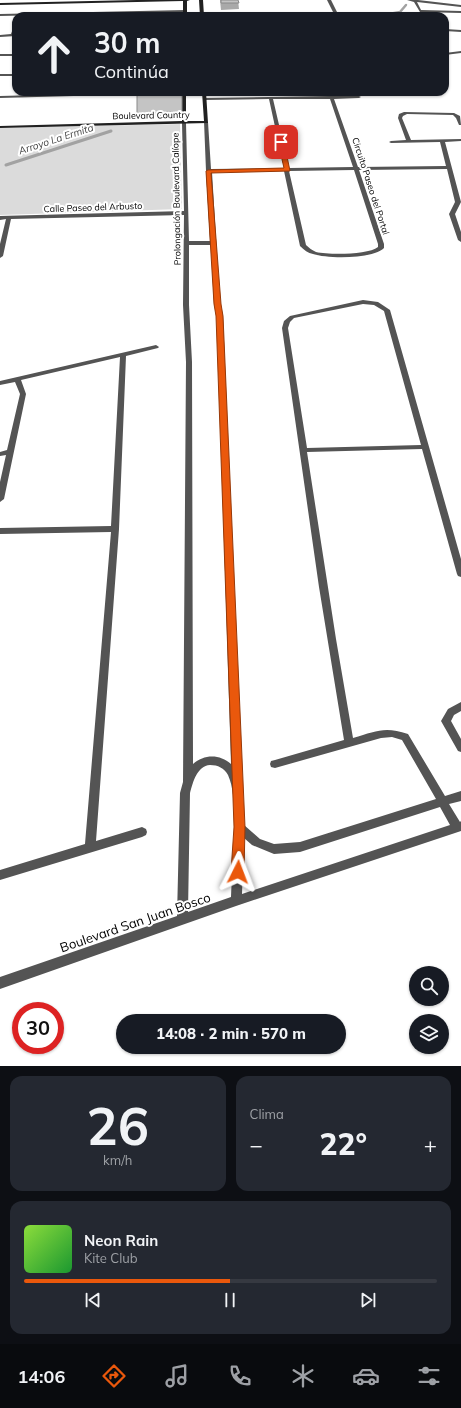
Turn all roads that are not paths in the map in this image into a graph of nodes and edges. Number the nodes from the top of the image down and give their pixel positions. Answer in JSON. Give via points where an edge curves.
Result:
{"nodes":[{"id":1,"x":186,"y":0,"type":"edge"},
{"id":2,"x":201,"y":0,"type":"edge"},
{"id":3,"x":329,"y":0,"type":"edge"},
{"id":4,"x":409,"y":0,"type":"edge"},
{"id":5,"x":446,"y":0,"type":"edge"},
{"id":6,"x":415,"y":1,"type":"edge"},
{"id":7,"x":461,"y":2,"type":"edge"},
{"id":8,"x":0,"y":4,"type":"edge"},
{"id":9,"x":461,"y":6,"type":"edge"},
{"id":10,"x":152,"y":12,"type":"edge"},
{"id":11,"x":185,"y":12,"type":"edge"},
{"id":12,"x":202,"y":12,"type":"edge"},
{"id":13,"x":335,"y":12,"type":"edge"},
{"id":14,"x":461,"y":12,"type":"edge"},
{"id":15,"x":0,"y":15,"type":"edge"},
{"id":16,"x":12,"y":16,"type":"edge"},
{"id":17,"x":449,"y":30,"type":"edge"},
{"id":18,"x":461,"y":31,"type":"edge"},
{"id":19,"x":12,"y":35,"type":"edge"},
{"id":20,"x":0,"y":36,"type":"edge"},
{"id":21,"x":449,"y":50,"type":"edge"},
{"id":22,"x":461,"y":51,"type":"edge"},
{"id":23,"x":449,"y":53,"type":"edge"},
{"id":24,"x":12,"y":54,"type":"edge"},
{"id":25,"x":0,"y":55,"type":"edge"},
{"id":26,"x":0,"y":75,"type":"edge"},
{"id":27,"x":12,"y":75,"type":"edge"},
{"id":28,"x":38,"y":96,"type":"edge"},
{"id":29,"x":184,"y":96,"type":"edge"},
{"id":30,"x":204,"y":96,"type":"edge"},
{"id":31,"x":316,"y":96,"type":"edge"},
{"id":32,"x":331,"y":96,"type":"edge"},
{"id":33,"x":345,"y":96,"type":"edge"},
{"id":34,"x":0,"y":97,"type":"edge"},
{"id":35,"x":359,"y":97,"type":"dead end"},
{"id":36,"x":271,"y":99,"type":"junction"},
{"id":37,"x":205,"y":100,"type":"junction"},
{"id":38,"x":184,"y":120,"type":"junction"},
{"id":39,"x":206,"y":120,"type":"junction"},
{"id":40,"x":0,"y":122,"type":"edge"},
{"id":41,"x":461,"y":124,"type":"edge"},
{"id":42,"x":0,"y":126,"type":"edge"},
{"id":43,"x":461,"y":140,"type":"edge"},
{"id":44,"x":442,"y":141,"type":"junction"},
{"id":45,"x":392,"y":142,"type":"dead end"},
{"id":46,"x":409,"y":142,"type":"junction"},
{"id":47,"x":448,"y":167,"type":"junction"},
{"id":48,"x":356,"y":169,"type":"junction"},
{"id":49,"x":288,"y":170,"type":"junction"},
{"id":50,"x":208,"y":171,"type":"junction"},
{"id":51,"x":458,"y":193,"type":"edge"},
{"id":52,"x":459,"y":203,"type":"edge"},
{"id":53,"x":187,"y":213,"type":"junction"},
{"id":54,"x":0,"y":218,"type":"edge"},
{"id":55,"x":9,"y":218,"type":"junction"},
{"id":56,"x":461,"y":240,"type":"edge"},
{"id":57,"x":187,"y":243,"type":"junction"},
{"id":58,"x":214,"y":243,"type":"junction"},
{"id":59,"x":0,"y":256,"type":"edge"},
{"id":60,"x":156,"y":347,"type":"dead end"},
{"id":61,"x":123,"y":355,"type":"junction"},
{"id":62,"x":18,"y":380,"type":"junction"},
{"id":63,"x":0,"y":384,"type":"edge"},
{"id":64,"x":426,"y":447,"type":"junction"},
{"id":65,"x":304,"y":450,"type":"junction"},
{"id":66,"x":11,"y":452,"type":"junction"},
{"id":67,"x":0,"y":454,"type":"edge"},
{"id":68,"x":0,"y":499,"type":"edge"},
{"id":69,"x":115,"y":529,"type":"junction"},
{"id":70,"x":0,"y":531,"type":"edge"},
{"id":71,"x":461,"y":574,"type":"edge"},
{"id":72,"x":461,"y":706,"type":"edge"},
{"id":73,"x":349,"y":742,"type":"junction"},
{"id":74,"x":461,"y":748,"type":"edge"},
{"id":75,"x":275,"y":764,"type":"dead end"},
{"id":76,"x":188,"y":781,"type":"junction"},
{"id":77,"x":238,"y":789,"type":"junction"},
{"id":78,"x":461,"y":796,"type":"edge"},
{"id":79,"x":443,"y":802,"type":"junction"},
{"id":80,"x":240,"y":827,"type":"junction"},
{"id":81,"x":459,"y":827,"type":"edge"},
{"id":82,"x":142,"y":832,"type":"dead end"},
{"id":83,"x":90,"y":847,"type":"junction"},
{"id":84,"x":0,"y":875,"type":"edge"},
{"id":85,"x":236,"y":901,"type":"junction"},
{"id":86,"x":182,"y":920,"type":"junction"},
{"id":87,"x":0,"y":983,"type":"edge"}],
"edges":[{"from":1,"to":8,"type":"street"},
{"from":1,"to":11,"type":"street"},
{"from":2,"to":12,"type":"street"},
{"from":3,"to":13,"type":"street"},
{"from":4,"to":6,"type":"street"},
{"from":5,"to":7,"type":"street"},
{"from":6,"to":9,"type":"street"},
{"from":6,"to":14,"type":"street","via":[[420,11]]},
{"from":10,"to":11,"type":"street","via":[[168,9]]},
{"from":15,"to":16,"type":"street"},
{"from":17,"to":18,"type":"street"},
{"from":19,"to":20,"type":"street"},
{"from":21,"to":22,"type":"street"},
{"from":22,"to":23,"type":"street"},
{"from":24,"to":25,"type":"street"},
{"from":26,"to":27,"type":"street"},
{"from":28,"to":34,"type":"street"},
{"from":29,"to":38,"type":"street","name":"Prolongación Boulevard Calíope"},
{"from":30,"to":37,"type":"street"},
{"from":31,"to":36,"type":"street"},
{"from":32,"to":48,"type":"street","name":"Circuito Paseo del Portal"},
{"from":33,"to":35,"type":"street"},
{"from":36,"to":37,"type":"street"},
{"from":36,"to":49,"type":"street","name":"Circuito Paseo del Portal"},
{"from":37,"to":39,"type":"street"},
{"from":38,"to":39,"type":"street","name":"Boulevard Country"},
{"from":38,"to":40,"type":"street","name":"Boulevard Country"},
{"from":38,"to":42,"type":"street","name":"Boulevard Country"},
{"from":38,"to":53,"type":"street","name":"Prolongación Boulevard Calíope"},
{"from":39,"to":50,"type":"street"},
{"from":41,"to":46,"type":"street","via":[[454,114],[406,113],[400,118]]},
{"from":43,"to":44,"type":"street"},
{"from":44,"to":46,"type":"street"},
{"from":44,"to":47,"type":"street"},
{"from":45,"to":46,"type":"street"},
{"from":47,"to":48,"type":"street"},
{"from":47,"to":51,"type":"street"},
{"from":48,"to":49,"type":"street"},
{"from":48,"to":49,"type":"street","name":"Circuito Paseo del Portal","via":[[381,248],[370,253],[322,255],[306,250],[303,246]]},
{"from":49,"to":50,"type":"street"},
{"from":50,"to":58,"type":"street"},
{"from":51,"to":52,"type":"street"},
{"from":52,"to":56,"type":"street","via":[[452,214]]},
{"from":53,"to":55,"type":"street","name":"Calle Paseo del Arbusto"},
{"from":53,"to":57,"type":"street","name":"Prolongación Boulevard Calíope"},
{"from":54,"to":55,"type":"street","name":"Calle Paseo del Arbusto"},
{"from":55,"to":59,"type":"street"},
{"from":57,"to":58,"type":"street"},
{"from":57,"to":76,"type":"street","name":"Prolongación Boulevard Calíope"},
{"from":58,"to":77,"type":"street","via":[[217,304],[220,316]]},
{"from":60,"to":61,"type":"street"},
{"from":61,"to":62,"type":"street"},
{"from":61,"to":69,"type":"street"},
{"from":62,"to":63,"type":"street"},
{"from":62,"to":66,"type":"street","via":[[23,394]]},
{"from":64,"to":65,"type":"street"},
{"from":64,"to":65,"type":"street","via":[[387,310],[374,302],[363,302],[301,314],[287,321],[285,328]]},
{"from":64,"to":71,"type":"street"},
{"from":65,"to":73,"type":"street","via":[[337,678]]},
{"from":66,"to":67,"type":"street"},
{"from":66,"to":68,"type":"street"},
{"from":69,"to":70,"type":"street"},
{"from":69,"to":83,"type":"street"},
{"from":72,"to":74,"type":"street","via":[[451,712],[446,721]]},
{"from":73,"to":75,"type":"street"},
{"from":73,"to":79,"type":"street","via":[[392,733],[405,737]]},
{"from":76,"to":77,"type":"street","via":[[198,766],[205,762],[218,761],[233,774]]},
{"from":76,"to":86,"type":"street","name":"Prolongación Boulevard Calíope","via":[[185,793]]},
{"from":77,"to":80,"type":"street"},
{"from":78,"to":79,"type":"street"},
{"from":79,"to":80,"type":"street","via":[[300,847],[274,849],[256,842]]},
{"from":79,"to":81,"type":"street"},
{"from":80,"to":85,"type":"street"},
{"from":81,"to":85,"type":"street","name":"Boulevard San Juan Bosco"},
{"from":82,"to":83,"type":"street"},
{"from":83,"to":84,"type":"street"},
{"from":85,"to":86,"type":"street","name":"Boulevard San Juan Bosco"},
{"from":86,"to":87,"type":"street","name":"Boulevard San Juan Bosco"}]}
